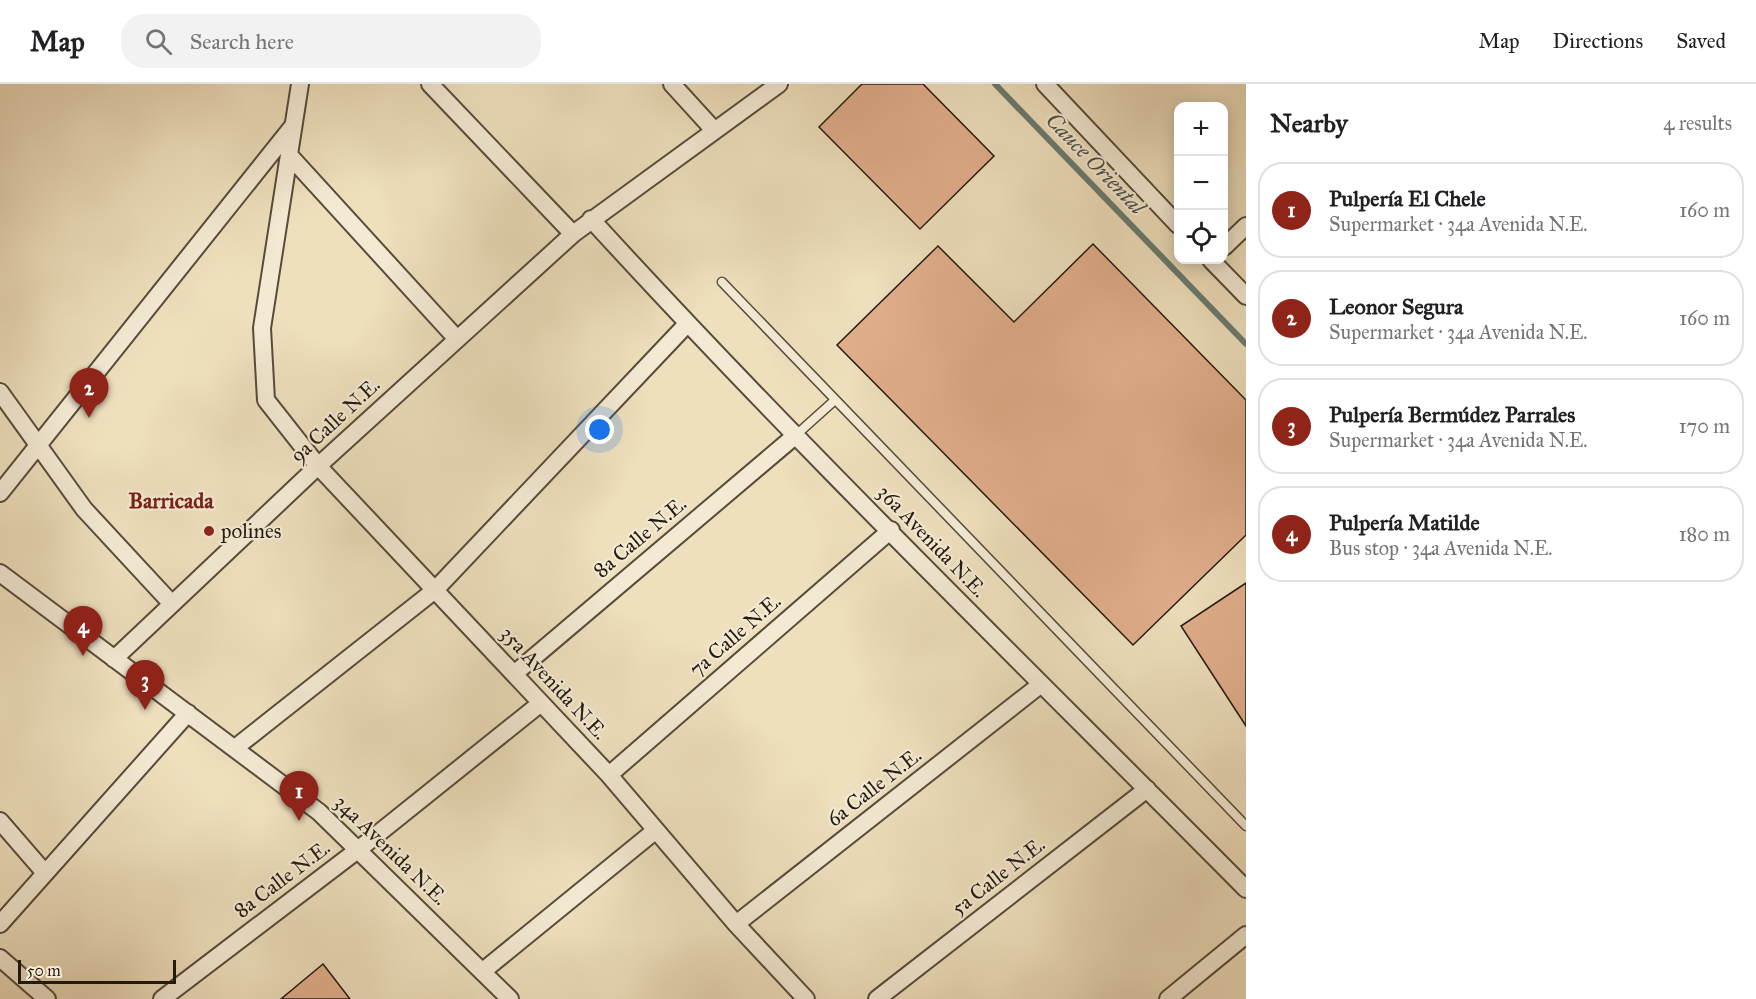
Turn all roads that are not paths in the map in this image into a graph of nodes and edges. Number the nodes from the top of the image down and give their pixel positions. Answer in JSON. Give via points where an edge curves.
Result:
{"nodes":[{"id":1,"x":300,"y":84,"type":"edge"},
{"id":2,"x":430,"y":84,"type":"edge"},
{"id":3,"x":672,"y":84,"type":"edge"},
{"id":4,"x":779,"y":84,"type":"edge"},
{"id":5,"x":1045,"y":84,"type":"edge"},
{"id":6,"x":294,"y":124,"type":"junction"},
{"id":7,"x":713,"y":129,"type":"junction"},
{"id":8,"x":289,"y":155,"type":"junction"},
{"id":9,"x":591,"y":219,"type":"junction"},
{"id":10,"x":1174,"y":220,"type":"edge"},
{"id":11,"x":1246,"y":226,"type":"edge"},
{"id":12,"x":573,"y":234,"type":"junction"},
{"id":13,"x":1228,"y":243,"type":"edge"},
{"id":14,"x":1215,"y":264,"type":"edge"},
{"id":15,"x":722,"y":282,"type":"dead end"},
{"id":16,"x":1246,"y":296,"type":"edge"},
{"id":17,"x":687,"y":324,"type":"junction"},
{"id":18,"x":457,"y":339,"type":"junction"},
{"id":19,"x":0,"y":392,"type":"edge"},
{"id":20,"x":835,"y":400,"type":"junction"},
{"id":21,"x":796,"y":435,"type":"junction"},
{"id":22,"x":38,"y":446,"type":"junction"},
{"id":23,"x":318,"y":466,"type":"junction"},
{"id":24,"x":0,"y":493,"type":"edge"},
{"id":25,"x":891,"y":530,"type":"junction"},
{"id":26,"x":0,"y":573,"type":"edge"},
{"id":27,"x":435,"y":590,"type":"junction"},
{"id":28,"x":172,"y":604,"type":"junction"},
{"id":29,"x":114,"y":659,"type":"junction"},
{"id":30,"x":514,"y":674,"type":"junction"},
{"id":31,"x":1040,"y":685,"type":"junction"},
{"id":32,"x":541,"y":703,"type":"junction"},
{"id":33,"x":188,"y":713,"type":"junction"},
{"id":34,"x":235,"y":747,"type":"junction"},
{"id":35,"x":609,"y":774,"type":"junction"},
{"id":36,"x":1147,"y":789,"type":"junction"},
{"id":37,"x":0,"y":821,"type":"edge"},
{"id":38,"x":1246,"y":826,"type":"edge"},
{"id":39,"x":656,"y":830,"type":"junction"},
{"id":40,"x":359,"y":849,"type":"junction"},
{"id":41,"x":45,"y":873,"type":"junction"},
{"id":42,"x":1246,"y":890,"type":"edge"},
{"id":43,"x":0,"y":924,"type":"edge"},
{"id":44,"x":736,"y":924,"type":"junction"},
{"id":45,"x":1246,"y":935,"type":"edge"},
{"id":46,"x":0,"y":958,"type":"edge"},
{"id":47,"x":483,"y":971,"type":"junction"},
{"id":48,"x":47,"y":999,"type":"edge"},
{"id":49,"x":162,"y":999,"type":"edge"},
{"id":50,"x":510,"y":999,"type":"edge"},
{"id":51,"x":806,"y":999,"type":"edge"},
{"id":52,"x":877,"y":999,"type":"edge"},
{"id":53,"x":1168,"y":999,"type":"edge"}],
"edges":[{"from":1,"to":6,"type":"street"},
{"from":2,"to":12,"type":"street"},
{"from":3,"to":7,"type":"street"},
{"from":4,"to":7,"type":"street","name":"9a Calle N.E."},
{"from":5,"to":10,"type":"street"},
{"from":6,"to":8,"type":"street"},
{"from":6,"to":22,"type":"street"},
{"from":7,"to":9,"type":"street","name":"9a Calle N.E."},
{"from":8,"to":18,"type":"street"},
{"from":8,"to":23,"type":"street","name":"35a Avenida N.E.","via":[[262,328],[266,400]]},
{"from":9,"to":12,"type":"street","name":"9a Calle N.E."},
{"from":9,"to":17,"type":"street","name":"36a Avenida N.E."},
{"from":11,"to":13,"type":"street"},
{"from":12,"to":18,"type":"street","name":"9a Calle N.E."},
{"from":14,"to":16,"type":"street"},
{"from":15,"to":20,"type":"lane"},
{"from":17,"to":21,"type":"street","name":"36a Avenida N.E."},
{"from":17,"to":27,"type":"street"},
{"from":18,"to":23,"type":"street","name":"9a Calle N.E."},
{"from":19,"to":22,"type":"street"},
{"from":20,"to":21,"type":"lane"},
{"from":20,"to":38,"type":"lane"},
{"from":21,"to":25,"type":"street","name":"36a Avenida N.E."},
{"from":21,"to":30,"type":"street","name":"8a Calle N.E."},
{"from":22,"to":24,"type":"street"},
{"from":22,"to":28,"type":"street","via":[[84,509]]},
{"from":23,"to":27,"type":"street","name":"35a Avenida N.E."},
{"from":23,"to":28,"type":"street","name":"9a Calle N.E."},
{"from":25,"to":31,"type":"street","name":"36a Avenida N.E."},
{"from":25,"to":35,"type":"street","name":"7a Calle N.E."},
{"from":26,"to":29,"type":"street","name":"34a Avenida N.E."},
{"from":27,"to":30,"type":"street","name":"35a Avenida N.E."},
{"from":27,"to":34,"type":"street"},
{"from":28,"to":29,"type":"street","name":"9a Calle N.E."},
{"from":29,"to":33,"type":"street","name":"34a Avenida N.E."},
{"from":30,"to":32,"type":"street","name":"35a Avenida N.E."},
{"from":31,"to":36,"type":"street","name":"36a Avenida N.E."},
{"from":31,"to":44,"type":"street","name":"6a Calle N.E."},
{"from":32,"to":35,"type":"street","name":"35a Avenida N.E."},
{"from":32,"to":40,"type":"street","name":"8a Calle N.E."},
{"from":33,"to":34,"type":"street","name":"34a Avenida N.E."},
{"from":33,"to":41,"type":"street"},
{"from":34,"to":40,"type":"street","name":"34a Avenida N.E.","via":[[319,812]]},
{"from":35,"to":39,"type":"street","name":"35a Avenida N.E."},
{"from":36,"to":42,"type":"street","name":"36a Avenida N.E."},
{"from":36,"to":52,"type":"street","name":"5a Calle N.E."},
{"from":37,"to":41,"type":"street"},
{"from":39,"to":44,"type":"street","name":"35a Avenida N.E."},
{"from":39,"to":47,"type":"street"},
{"from":40,"to":47,"type":"street","name":"34a Avenida N.E."},
{"from":40,"to":49,"type":"street","name":"8a Calle N.E."},
{"from":41,"to":43,"type":"street"},
{"from":44,"to":51,"type":"street","name":"35a Avenida N.E."},
{"from":45,"to":53,"type":"street"},
{"from":46,"to":48,"type":"street"},
{"from":47,"to":50,"type":"street","name":"34a Avenida N.E."}]}
